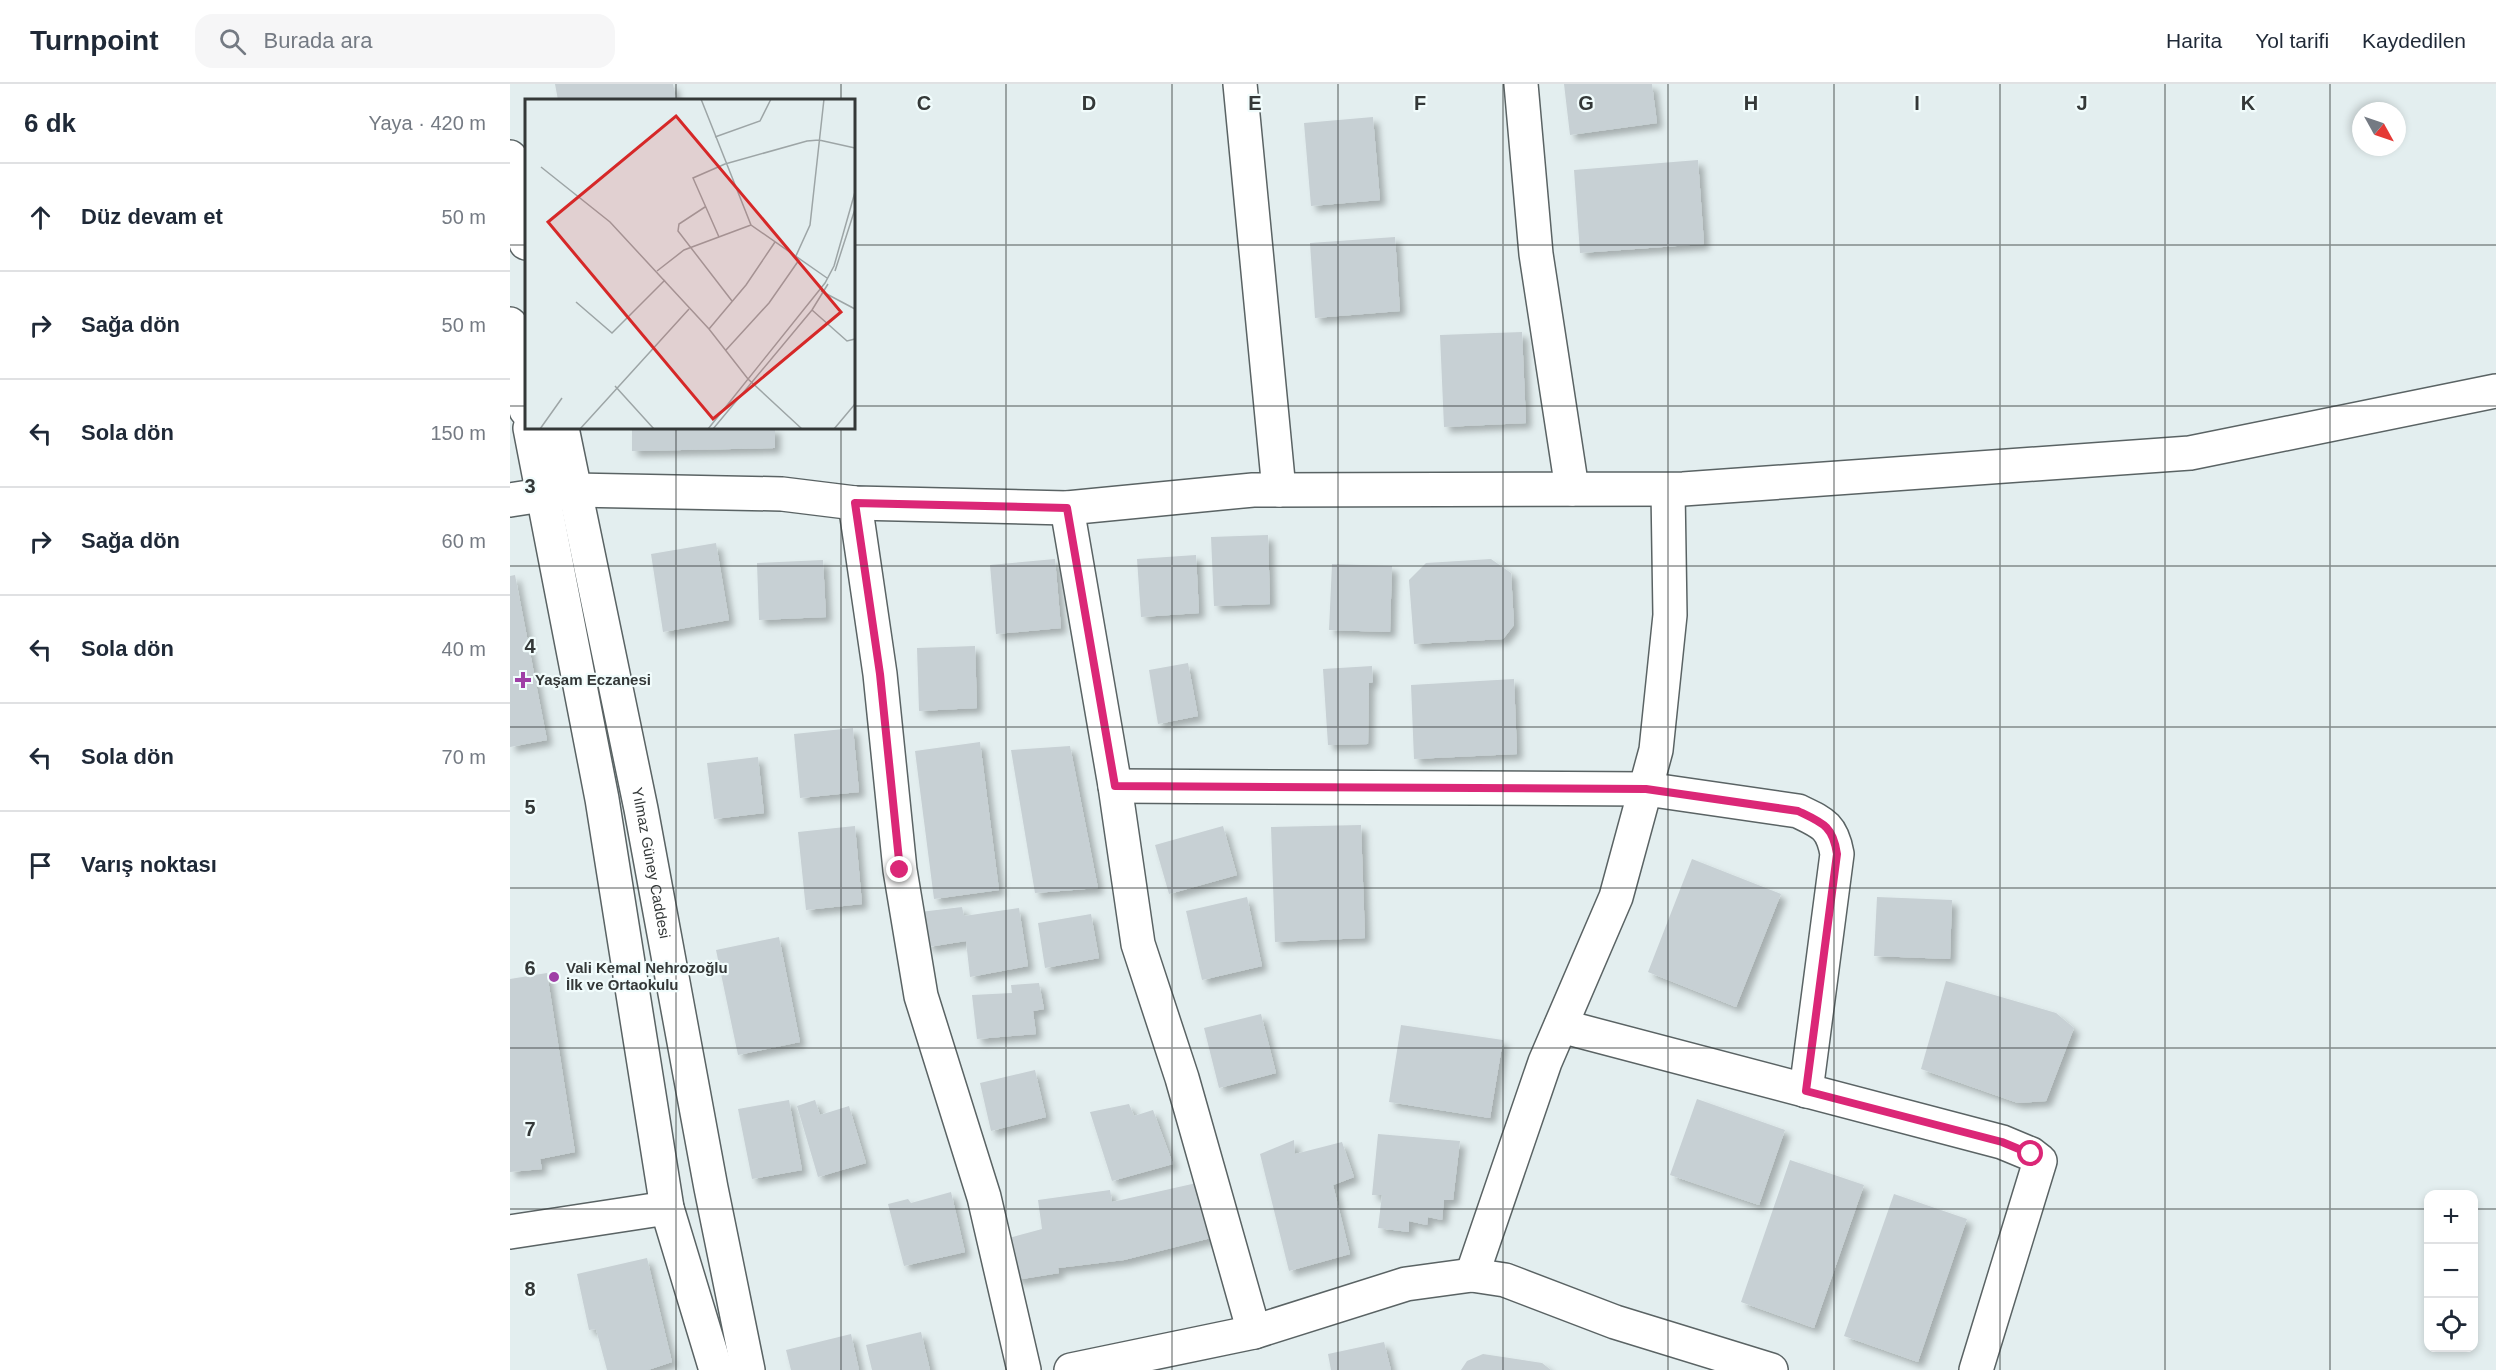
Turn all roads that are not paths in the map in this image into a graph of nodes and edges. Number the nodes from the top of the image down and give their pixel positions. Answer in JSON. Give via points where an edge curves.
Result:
{"nodes":[{"id":1,"x":1240,"y":84,"type":"edge"},
{"id":2,"x":1521,"y":84,"type":"edge"},
{"id":3,"x":510,"y":157,"type":"edge"},
{"id":4,"x":525,"y":238,"type":"edge"},
{"id":5,"x":510,"y":324,"type":"edge"},
{"id":6,"x":2496,"y":391,"type":"edge"},
{"id":7,"x":525,"y":405,"type":"edge"},
{"id":8,"x":530,"y":429,"type":"edge"},
{"id":9,"x":562,"y":429,"type":"edge"},
{"id":10,"x":1572,"y":489,"type":"junction"},
{"id":11,"x":1279,"y":490,"type":"junction"},
{"id":12,"x":1668,"y":490,"type":"junction"},
{"id":13,"x":559,"y":493,"type":"junction"},
{"id":14,"x":510,"y":500,"type":"edge"},
{"id":15,"x":855,"y":503,"type":"junction"},
{"id":16,"x":1067,"y":508,"type":"junction"},
{"id":17,"x":1115,"y":786,"type":"junction"},
{"id":18,"x":1646,"y":789,"type":"junction"},
{"id":19,"x":651,"y":862,"type":"junction"},
{"id":20,"x":613,"y":865,"type":"junction"},
{"id":21,"x":1561,"y":1026,"type":"junction"},
{"id":22,"x":1806,"y":1091,"type":"junction"},
{"id":23,"x":667,"y":1208,"type":"junction"},
{"id":24,"x":510,"y":1232,"type":"edge"},
{"id":25,"x":1472,"y":1275,"type":"junction"},
{"id":26,"x":1254,"y":1332,"type":"junction"},
{"id":27,"x":725,"y":1366,"type":"edge"},
{"id":28,"x":1024,"y":1370,"type":"edge"},
{"id":29,"x":1071,"y":1370,"type":"edge"},
{"id":30,"x":1771,"y":1370,"type":"edge"},
{"id":31,"x":1976,"y":1370,"type":"edge"}],
"edges":[{"from":1,"to":11,"type":"street"},
{"from":2,"to":10,"type":"street","via":[[1536,254]]},
{"from":3,"to":4,"type":"street"},
{"from":5,"to":7,"type":"street"},
{"from":6,"to":12,"type":"street","via":[[2190,453]]},
{"from":8,"to":13,"type":"street"},
{"from":9,"to":13,"type":"street","name":"Yılmaz Güney Caddesi"},
{"from":10,"to":11,"type":"street"},
{"from":10,"to":12,"type":"street"},
{"from":11,"to":16,"type":"street"},
{"from":12,"to":18,"type":"street","via":[[1670,615],[1656,750]]},
{"from":13,"to":14,"type":"street"},
{"from":13,"to":15,"type":"street","via":[[782,494]]},
{"from":13,"to":19,"type":"street","name":"Yılmaz Güney Caddesi"},
{"from":13,"to":20,"type":"street"},
{"from":15,"to":16,"type":"street"},
{"from":15,"to":28,"type":"street","via":[[880,674],[900,870],[921,996],[984,1197]]},
{"from":16,"to":17,"type":"street"},
{"from":17,"to":18,"type":"street"},
{"from":17,"to":26,"type":"street","via":[[1138,944],[1182,1078]]},
{"from":18,"to":21,"type":"street","via":[[1616,897]]},
{"from":18,"to":22,"type":"street","via":[[1798,811],[1817,820],[1834,835],[1837,854]]},
{"from":19,"to":20,"type":"street"},
{"from":19,"to":27,"type":"street","name":"Yılmaz Güney Caddesi"},
{"from":20,"to":23,"type":"street"},
{"from":21,"to":22,"type":"street"},
{"from":21,"to":25,"type":"street"},
{"from":22,"to":31,"type":"street","via":[[2002,1142],[2040,1161]]},
{"from":23,"to":24,"type":"street"},
{"from":23,"to":27,"type":"street"},
{"from":25,"to":26,"type":"street","via":[[1406,1284]]},
{"from":25,"to":30,"type":"street","via":[[1505,1280],[1615,1322]]},
{"from":26,"to":29,"type":"street"}]}
